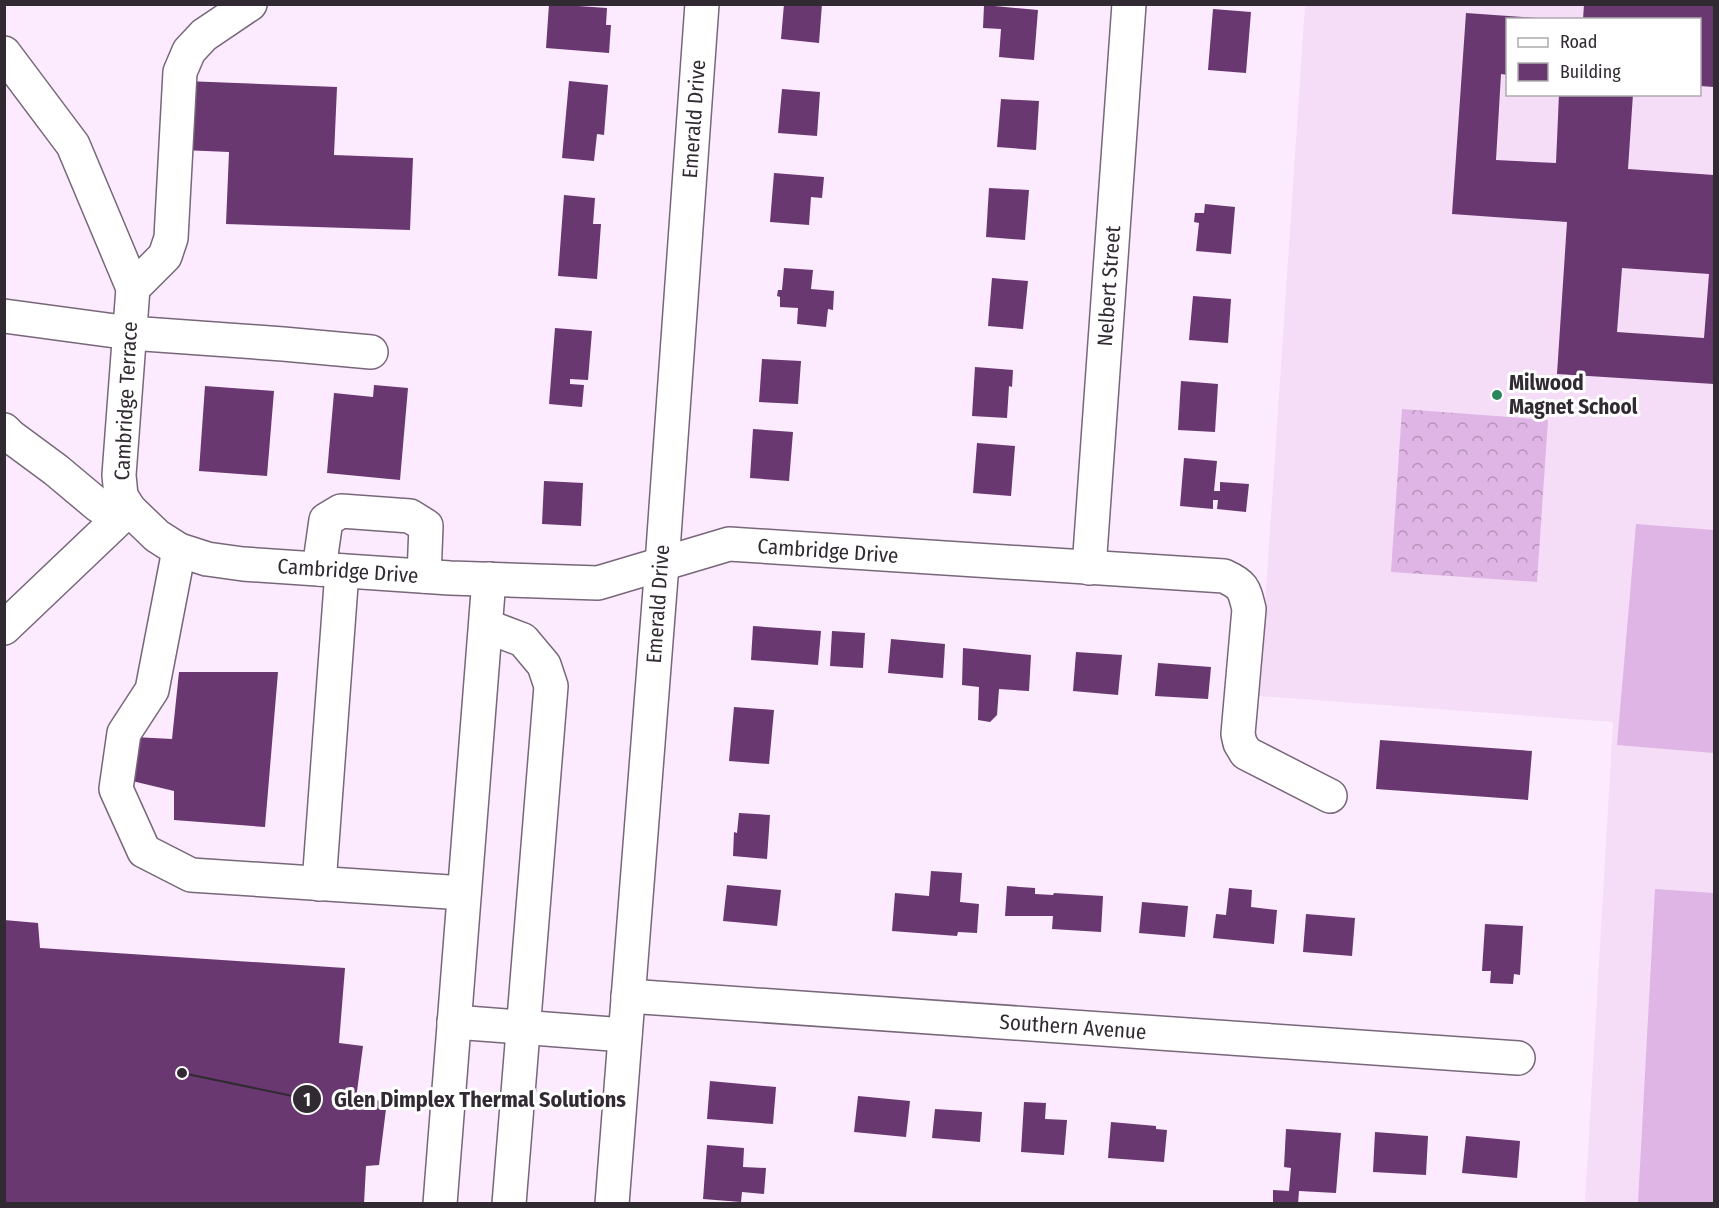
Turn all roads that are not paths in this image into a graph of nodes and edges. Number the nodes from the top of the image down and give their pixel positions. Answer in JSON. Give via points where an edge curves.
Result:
{"nodes":[{"id":1,"x":250,"y":4,"type":"edge"},
{"id":2,"x":702,"y":4,"type":"edge"},
{"id":3,"x":1129,"y":4,"type":"edge"},
{"id":4,"x":4,"y":52,"type":"edge"},
{"id":5,"x":133,"y":288,"type":"junction"},
{"id":6,"x":4,"y":316,"type":"edge"},
{"id":7,"x":130,"y":333,"type":"junction"},
{"id":8,"x":371,"y":352,"type":"dead end"},
{"id":9,"x":4,"y":430,"type":"edge"},
{"id":10,"x":129,"y":509,"type":"junction"},
{"id":11,"x":168,"y":543,"type":"junction"},
{"id":12,"x":662,"y":564,"type":"junction"},
{"id":13,"x":1089,"y":568,"type":"junction"},
{"id":14,"x":331,"y":570,"type":"junction"},
{"id":15,"x":424,"y":576,"type":"junction"},
{"id":16,"x":489,"y":579,"type":"junction"},
{"id":17,"x":486,"y":626,"type":"junction"},
{"id":18,"x":4,"y":628,"type":"edge"},
{"id":19,"x":1330,"y":796,"type":"dead end"},
{"id":20,"x":319,"y":884,"type":"junction"},
{"id":21,"x":464,"y":893,"type":"junction"},
{"id":22,"x":628,"y":996,"type":"junction"},
{"id":23,"x":454,"y":1022,"type":"junction"},
{"id":24,"x":523,"y":1028,"type":"junction"},
{"id":25,"x":625,"y":1035,"type":"junction"},
{"id":26,"x":1518,"y":1058,"type":"dead end"},
{"id":27,"x":440,"y":1203,"type":"edge"},
{"id":28,"x":509,"y":1203,"type":"edge"},
{"id":29,"x":612,"y":1203,"type":"edge"}],
"edges":[{"from":1,"to":5,"type":"street","via":[[204,35],[189,51],[180,72],[171,238],[165,256]]},
{"from":2,"to":12,"type":"street","name":"Emerald Drive"},
{"from":3,"to":13,"type":"street","name":"Nelbert Street"},
{"from":4,"to":5,"type":"street","via":[[73,145]]},
{"from":5,"to":7,"type":"street","name":"Cambridge Terrace"},
{"from":6,"to":7,"type":"street"},
{"from":7,"to":8,"type":"street"},
{"from":7,"to":10,"type":"street","name":"Cambridge Terrace","via":[[119,475],[122,496]]},
{"from":9,"to":10,"type":"street","via":[[91,501],[99,506]]},
{"from":10,"to":11,"type":"street","name":"Cambridge Terrace"},
{"from":10,"to":18,"type":"street"},
{"from":11,"to":14,"type":"street","name":"Cambridge Drive","via":[[207,559]]},
{"from":11,"to":20,"type":"street","via":[[152,690],[124,734],[116,789],[144,851],[191,875]]},
{"from":12,"to":13,"type":"street","name":"Cambridge Drive","via":[[729,544]]},
{"from":12,"to":16,"type":"street","name":"Cambridge Drive","via":[[598,583]]},
{"from":12,"to":22,"type":"street","name":"Emerald Drive"},
{"from":13,"to":19,"type":"street","name":"Cambridge Drive","via":[[1224,576],[1238,582],[1245,589],[1249,609],[1240,743],[1246,753]]},
{"from":14,"to":15,"type":"street","name":"Cambridge Drive"},
{"from":14,"to":15,"type":"street","via":[[326,520],[341,511],[410,516],[426,526]]},
{"from":14,"to":20,"type":"street"},
{"from":15,"to":16,"type":"street","name":"Cambridge Drive"},
{"from":16,"to":17,"type":"street"},
{"from":17,"to":21,"type":"street"},
{"from":17,"to":24,"type":"street","via":[[523,640],[544,665],[551,686]]},
{"from":20,"to":21,"type":"street"},
{"from":21,"to":23,"type":"street"},
{"from":22,"to":25,"type":"street","name":"Emerald Drive"},
{"from":22,"to":26,"type":"street","name":"Southern Avenue"},
{"from":23,"to":24,"type":"street"},
{"from":23,"to":27,"type":"street"},
{"from":24,"to":25,"type":"street"},
{"from":24,"to":28,"type":"street"},
{"from":25,"to":29,"type":"street","name":"Emerald Drive"}]}
